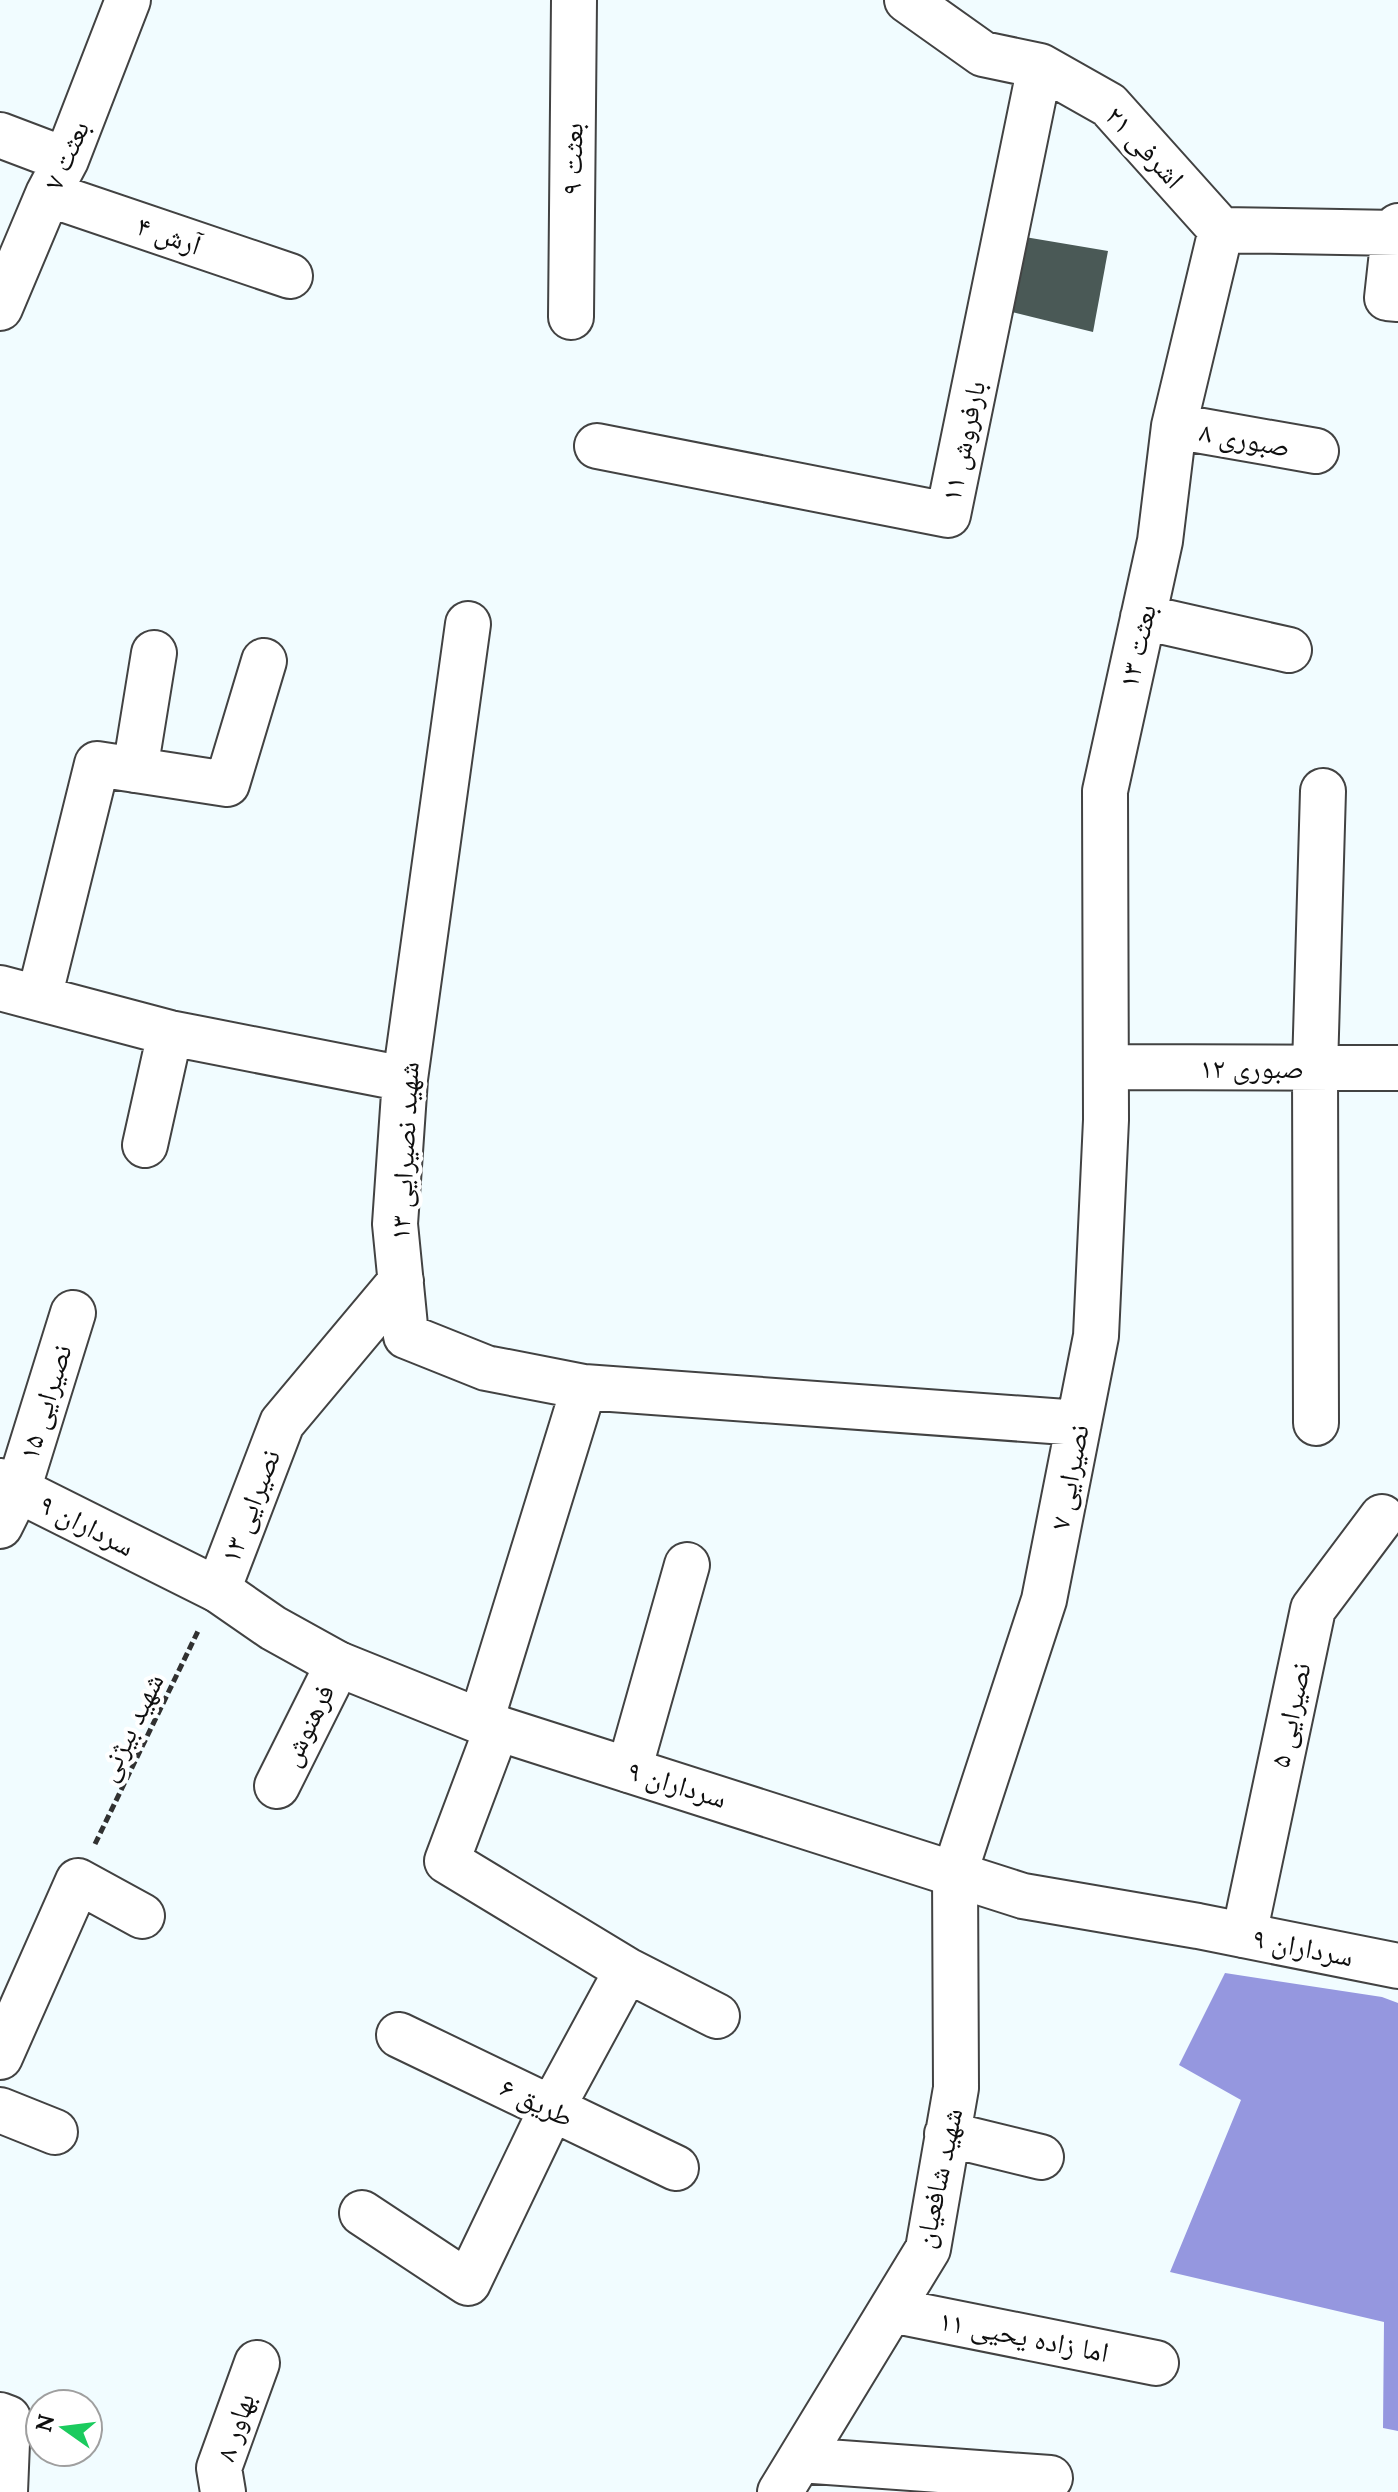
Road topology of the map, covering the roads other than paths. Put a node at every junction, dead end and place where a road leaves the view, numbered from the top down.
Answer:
1 (128, 0) edge
2 (574, 0) edge
3 (907, 0) edge
4 (1040, 66) junction
5 (0, 135) edge
6 (57, 177) junction
7 (1221, 230) junction
8 (1397, 231) edge
9 (290, 276) dead end
10 (1398, 299) edge
11 (0, 308) edge
12 (571, 317) dead end
13 (1174, 426) junction
14 (597, 446) dead end
15 (1316, 451) dead end
16 (1143, 617) junction
17 (468, 624) dead end
18 (1289, 650) dead end
19 (154, 653) dead end
20 (264, 661) dead end
21 (135, 770) junction
22 (1323, 791) dead end
23 (20, 993) edge
24 (170, 1033) junction
25 (1106, 1067) junction
26 (1315, 1068) junction
27 (1398, 1068) edge
28 (405, 1079) junction
29 (145, 1145) dead end
30 (401, 1281) junction
31 (73, 1313) dead end
32 (584, 1387) junction
33 (1079, 1423) junction
34 (1316, 1423) dead end
35 (6, 1499) edge
36 (1382, 1517) dead end
37 (687, 1565) dead end
38 (218, 1590) junction
39 (338, 1664) junction
40 (489, 1725) junction
41 (629, 1770) junction
42 (277, 1786) dead end
43 (955, 1872) junction
44 (142, 1916) dead end
45 (1244, 1935) junction
46 (1398, 1966) edge
47 (627, 1970) junction
48 (717, 2016) dead end
49 (399, 2035) dead end
50 (0, 2057) edge
51 (0, 2110) edge
52 (551, 2110) junction
53 (55, 2132) dead end
54 (947, 2134) junction
55 (1041, 2157) dead end
56 (676, 2168) dead end
57 (362, 2213) dead end
58 (891, 2310) junction
59 (257, 2363) dead end
60 (1156, 2363) dead end
61 (0, 2415) edge
62 (790, 2476) edge
63 (1050, 2478) dead end
64 (5, 2492) edge
65 (223, 2492) edge

1 - 6 street, بعثت ۷
2 - 12 street, بعثت ۹
3 - 4 street, اشرفی ۲۱
4 - 7 street, اشرفی ۲۱
4 - 14 street, بارفروش ۱۱
5 - 6 street, آرش ۴
6 - 9 street, آرش ۴
6 - 11 street, بعثت ۷
7 - 8 street
7 - 13 street, بعثت ۱۳
8 - 10 street
13 - 15 street, صبوری ۸
13 - 16 street, بعثت ۱۳
16 - 18 street
16 - 25 street, بعثت ۱۳
17 - 28 street, شهید نصیرایی ۱۳
19 - 21 street
20 - 21 street
21 - 23 street
22 - 26 street
23 - 24 street
24 - 28 street
24 - 29 street
25 - 26 street, صبوری ۱۲
25 - 33 street, نصیرایی ۷
26 - 27 street, صبوری ۱۲
26 - 34 street
28 - 30 street, شهید نصیرایی ۱۳
30 - 32 street, شهید نصیرایی ۱۳
30 - 38 street, نصیرایی ۱۳
31 - 35 street, نصیرایی ۱۵
32 - 33 street, شهید نصیرایی ۱۳
32 - 40 street
33 - 43 street, نصیرایی ۷
35 - 38 street, سرداران ۹
36 - 45 street, نصیرایی ۵
37 - 41 street
38 - 39 street, سرداران ۹
39 - 40 street, سرداران ۹
39 - 42 street, فرهنوش
40 - 41 street, سرداران ۹
40 - 47 street
41 - 43 street, سرداران ۹
43 - 45 street, سرداران ۹
43 - 54 street, شهید شافعیان
44 - 50 street
45 - 46 street, سرداران ۹
47 - 48 street
47 - 52 street
49 - 52 street, طریق ۶
51 - 53 street
52 - 56 street, طریق ۶
52 - 57 street
54 - 55 street
54 - 58 street, شهید شافعیان
58 - 60 street, اما زاده یحیی ۱۱
58 - 62 street, شهید شافعیان
59 - 65 street, بهاور ۸
61 - 64 street
62 - 63 street

